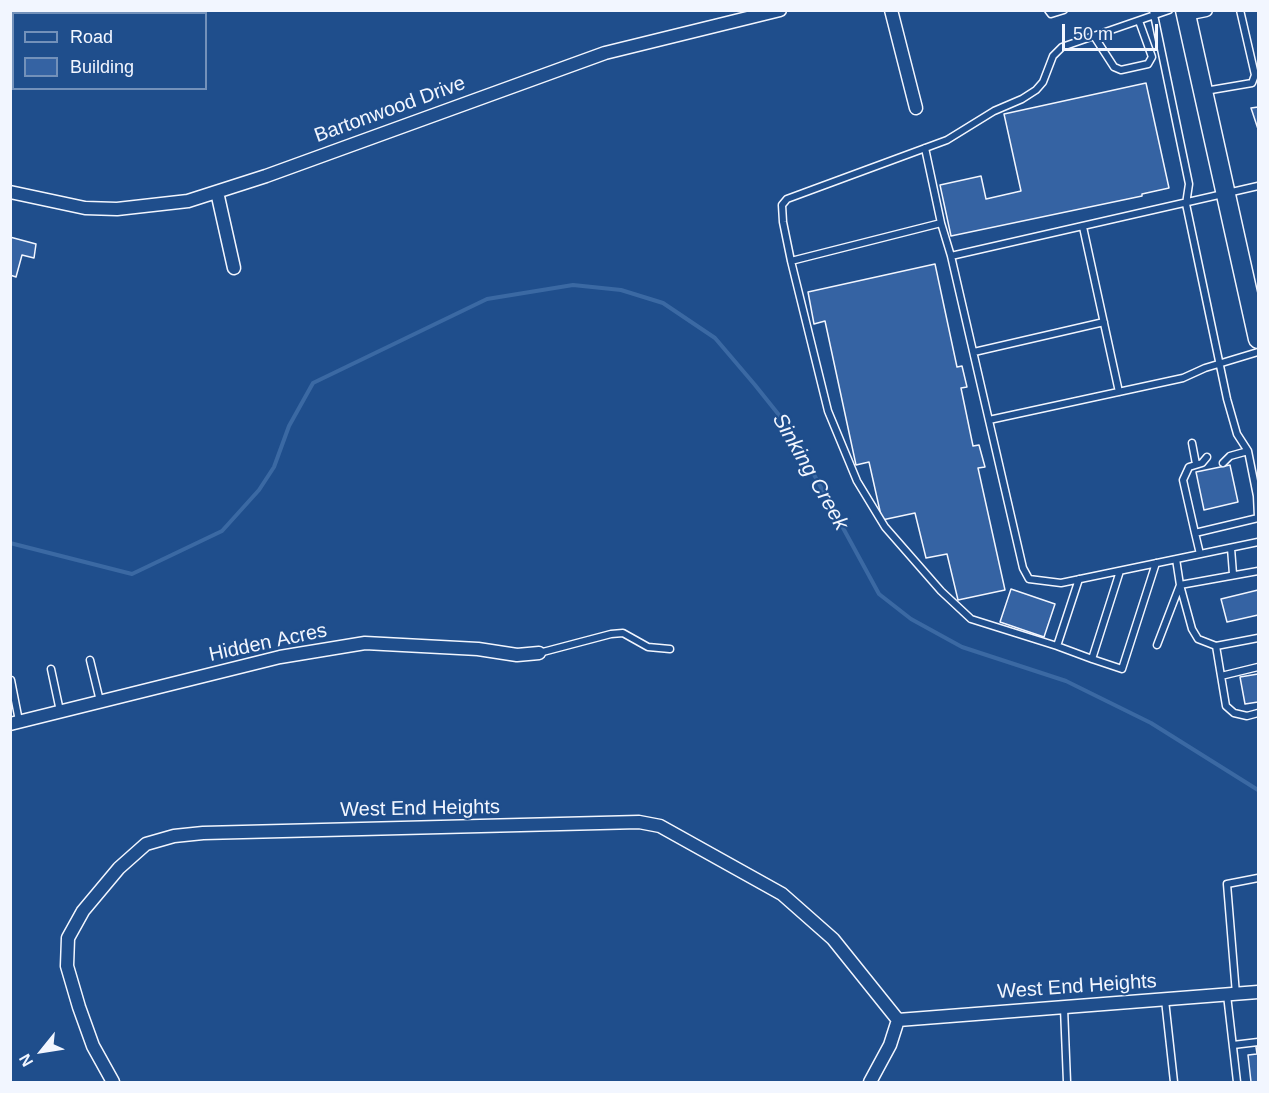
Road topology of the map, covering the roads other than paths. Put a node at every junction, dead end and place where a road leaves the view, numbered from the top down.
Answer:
1 (780, 10) edge
2 (891, 10) edge
3 (1048, 10) edge
4 (1064, 10) edge
5 (1206, 10) edge
6 (1240, 10) edge
7 (1180, 12) edge
8 (1155, 13) edge
9 (1139, 21) junction
10 (1094, 36) junction
11 (1203, 91) junction
12 (916, 108) dead end
13 (926, 148) junction
14 (1258, 186) edge
15 (10, 192) edge
16 (217, 192) junction
17 (1226, 194) junction
18 (1186, 204) junction
19 (941, 223) junction
20 (1083, 226) junction
21 (951, 256) junction
22 (791, 261) junction
23 (234, 268) dead end
24 (1104, 322) junction
25 (1258, 339) edge
26 (974, 352) junction
27 (1258, 352) edge
28 (1220, 363) junction
29 (1119, 392) junction
30 (990, 420) junction
31 (1192, 443) dead end
32 (1248, 451) junction
33 (1221, 454) dead end
34 (1230, 456) junction
35 (1207, 457) dead end
36 (1223, 463) dead end
37 (1199, 464) junction
38 (1209, 466) dead end
39 (1258, 518) edge
40 (1195, 533) junction
41 (1258, 542) edge
42 (1231, 548) junction
43 (1200, 554) junction
44 (1176, 559) junction
45 (1156, 563) junction
46 (1120, 571) junction
47 (1258, 571) edge
48 (1233, 574) junction
49 (1079, 579) junction
50 (1180, 585) junction
51 (1258, 638) edge
52 (1157, 645) dead end
53 (1057, 646) junction
54 (1216, 646) junction
55 (670, 649) dead end
56 (539, 653) joint
57 (1092, 658) junction
58 (90, 660) dead end
59 (1258, 668) edge
60 (51, 669) dead end
61 (1221, 676) junction
62 (11, 680) edge
63 (100, 702) junction
64 (60, 712) junction
65 (1258, 713) edge
66 (15, 723) edge
67 (1258, 878) edge
68 (1258, 992) edge
69 (1232, 994) junction
70 (1165, 1000) junction
71 (1064, 1008) junction
72 (898, 1020) junction
73 (1258, 1042) edge
74 (1233, 1045) junction
75 (113, 1083) edge
76 (870, 1083) edge
77 (1066, 1083) edge
78 (1174, 1083) edge
79 (1237, 1083) edge

1 - 16 street, Bartonwood Drive
2 - 12 street
3 - 4 lane
5 - 7 street
6 - 11 lane
7 - 8 lane
7 - 11 main road
8 - 9 lane
8 - 18 lane
9 - 10 lane
9 - 10 lane
10 - 13 lane
11 - 17 main road
13 - 19 lane
13 - 22 lane
14 - 17 lane
15 - 16 street, Bartonwood Drive
16 - 23 street
17 - 18 lane
17 - 25 main road
18 - 20 lane
18 - 28 lane
19 - 21 lane
19 - 22 lane
20 - 21 lane
20 - 24 lane
21 - 26 lane
22 - 53 lane
24 - 26 lane
24 - 29 lane
26 - 30 lane
27 - 28 lane
28 - 29 lane
28 - 32 lane
29 - 30 lane
30 - 49 lane
31 - 37 lane
32 - 34 lane
32 - 39 lane
33 - 34 lane
34 - 36 lane
35 - 37 lane
37 - 38 lane
37 - 40 lane
39 - 40 lane
40 - 43 lane
41 - 42 lane
42 - 43 lane
42 - 48 lane
43 - 44 lane
44 - 45 lane
44 - 50 lane
45 - 46 lane
45 - 57 lane
46 - 49 lane
46 - 57 lane
47 - 48 lane
48 - 50 lane
49 - 53 lane
50 - 52 lane
50 - 54 lane
51 - 54 lane
53 - 57 lane
54 - 61 lane
55 - 56 lane
56 - 63 street, Hidden Acres
58 - 63 lane
59 - 61 lane
60 - 64 lane
61 - 65 lane
62 - 66 lane
63 - 64 street, Hidden Acres
64 - 66 street, Hidden Acres
67 - 69 lane
68 - 69 street, West End Heights
69 - 70 street, West End Heights
69 - 74 lane
70 - 71 street, West End Heights
70 - 78 lane
71 - 72 street, West End Heights
71 - 77 lane
72 - 75 street, West End Heights
72 - 76 street
73 - 74 lane
74 - 79 lane

